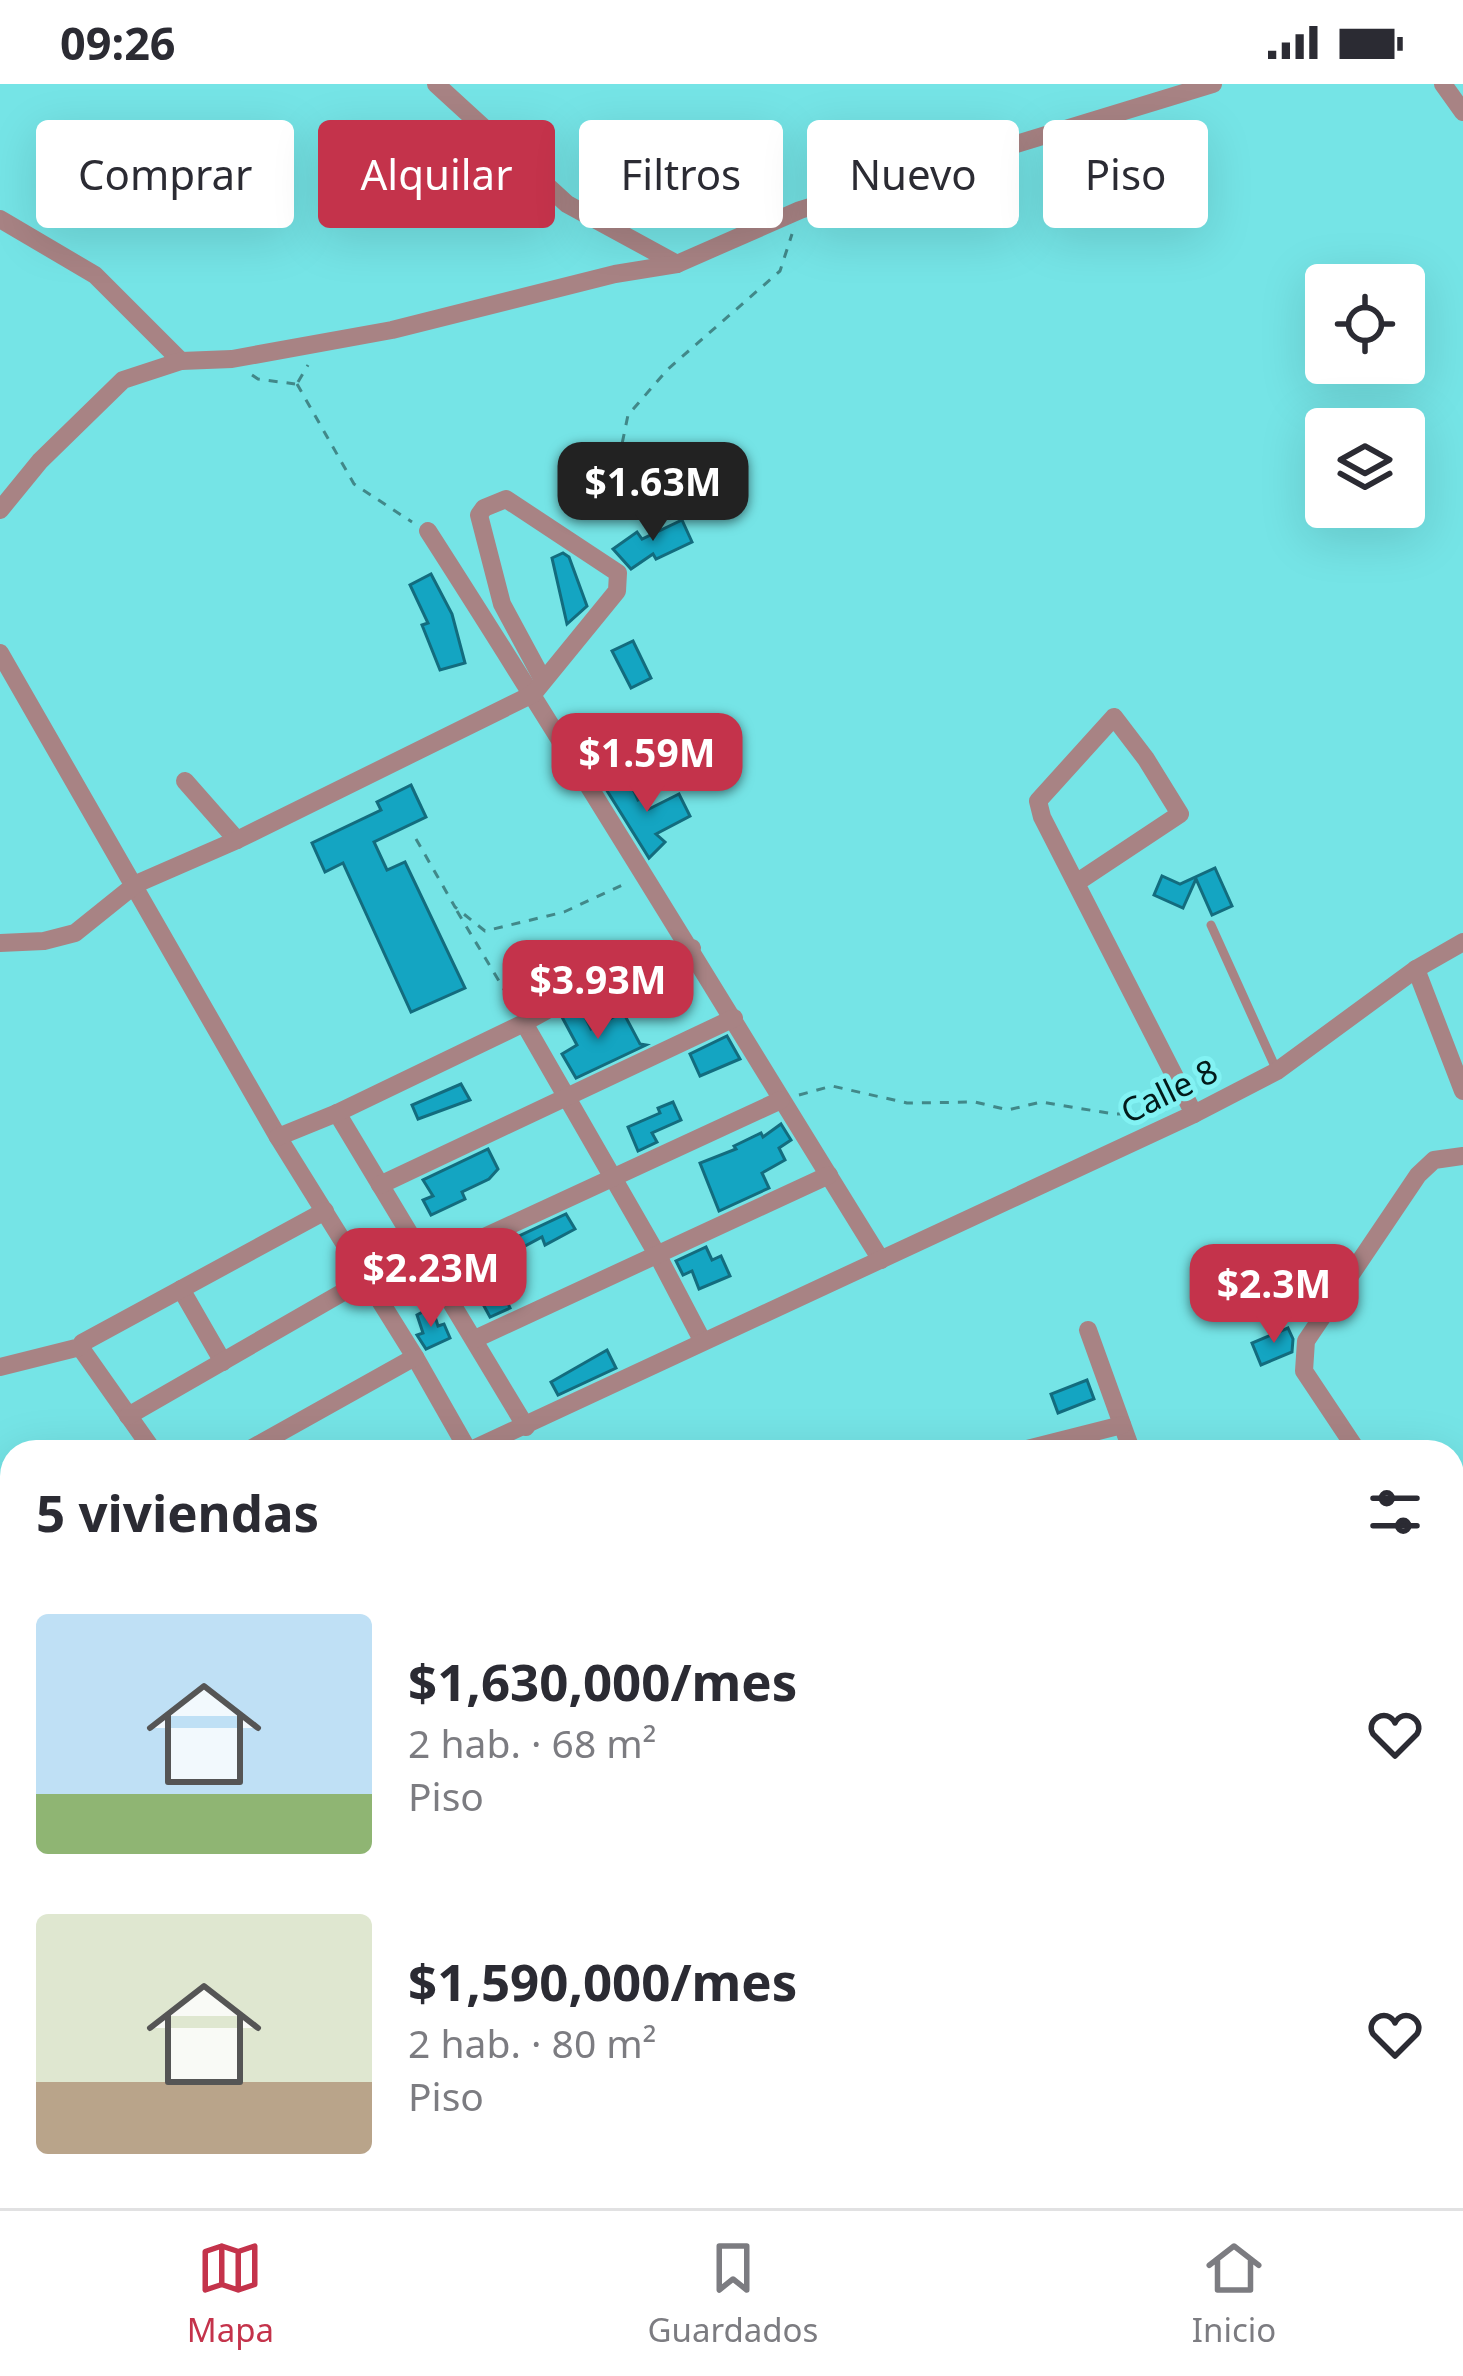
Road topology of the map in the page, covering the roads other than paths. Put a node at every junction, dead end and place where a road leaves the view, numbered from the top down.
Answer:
1 (436, 84) edge
2 (1213, 84) edge
3 (1443, 84) edge
4 (1463, 112) edge
5 (0, 219) edge
6 (677, 264) junction
7 (181, 361) junction
8 (0, 511) edge
9 (428, 531) road end
10 (0, 653) edge
11 (538, 687) junction
12 (185, 782) dead end
13 (236, 840) junction
14 (1076, 883) junction
15 (136, 884) junction
16 (1211, 925) dead end
17 (1463, 942) edge
18 (0, 943) edge
19 (692, 948) junction
20 (1416, 969) junction
21 (734, 1018) junction
22 (524, 1023) junction
23 (1459, 1068) edge
24 (1277, 1071) junction
25 (1463, 1091) edge
26 (568, 1099) junction
27 (782, 1100) junction
28 (337, 1113) junction
29 (1194, 1114) junction
30 (278, 1137) junction
31 (1463, 1156) edge
32 (829, 1175) junction
33 (615, 1180) junction
34 (380, 1185) junction
35 (325, 1211) junction
36 (658, 1256) junction
37 (881, 1259) junction
38 (428, 1263) junction
39 (366, 1279) junction
40 (182, 1289) junction
41 (1088, 1330) dead end
42 (475, 1340) junction
43 (702, 1340) junction
44 (80, 1348) junction
45 (415, 1357) junction
46 (223, 1362) junction
47 (0, 1367) edge
48 (128, 1416) junction
49 (1121, 1425) junction
50 (526, 1426) junction
51 (145, 1440) edge
52 (266, 1440) edge
53 (461, 1440) edge
54 (495, 1440) edge
55 (1063, 1440) edge
56 (1127, 1440) edge
57 (1350, 1440) edge

1 - 6 street
2 - 6 street
3 - 4 street
5 - 7 street
6 - 7 street
7 - 8 street
9 - 11 street
10 - 15 street
11 - 11 street
11 - 13 street
11 - 19 street
12 - 13 street
13 - 15 street
14 - 14 street
14 - 29 street
15 - 18 street
15 - 30 street
16 - 24 lane
17 - 20 street, Calle 8
19 - 21 street
19 - 22 street
20 - 23 street
20 - 24 street, Calle 8
21 - 26 street
21 - 27 street
22 - 26 street
22 - 28 street
23 - 25 street
24 - 29 street, Calle 8
26 - 33 street
26 - 34 street
27 - 32 street
27 - 33 street
28 - 30 street
28 - 34 street
29 - 37 street, Calle 8
30 - 35 street
31 - 57 street
32 - 36 street
32 - 37 street
33 - 36 street
33 - 38 street
34 - 38 street
35 - 39 street
35 - 40 street
36 - 42 street
36 - 43 street
37 - 43 street, Calle 8
38 - 42 street
39 - 45 street
39 - 46 street
40 - 44 street
40 - 46 street
41 - 49 street
42 - 50 street
43 - 50 street, Calle 8
44 - 47 street
44 - 48 street
45 - 52 street
45 - 53 street
46 - 48 street
48 - 51 street
49 - 55 street
49 - 56 street
50 - 54 street, Calle 8

